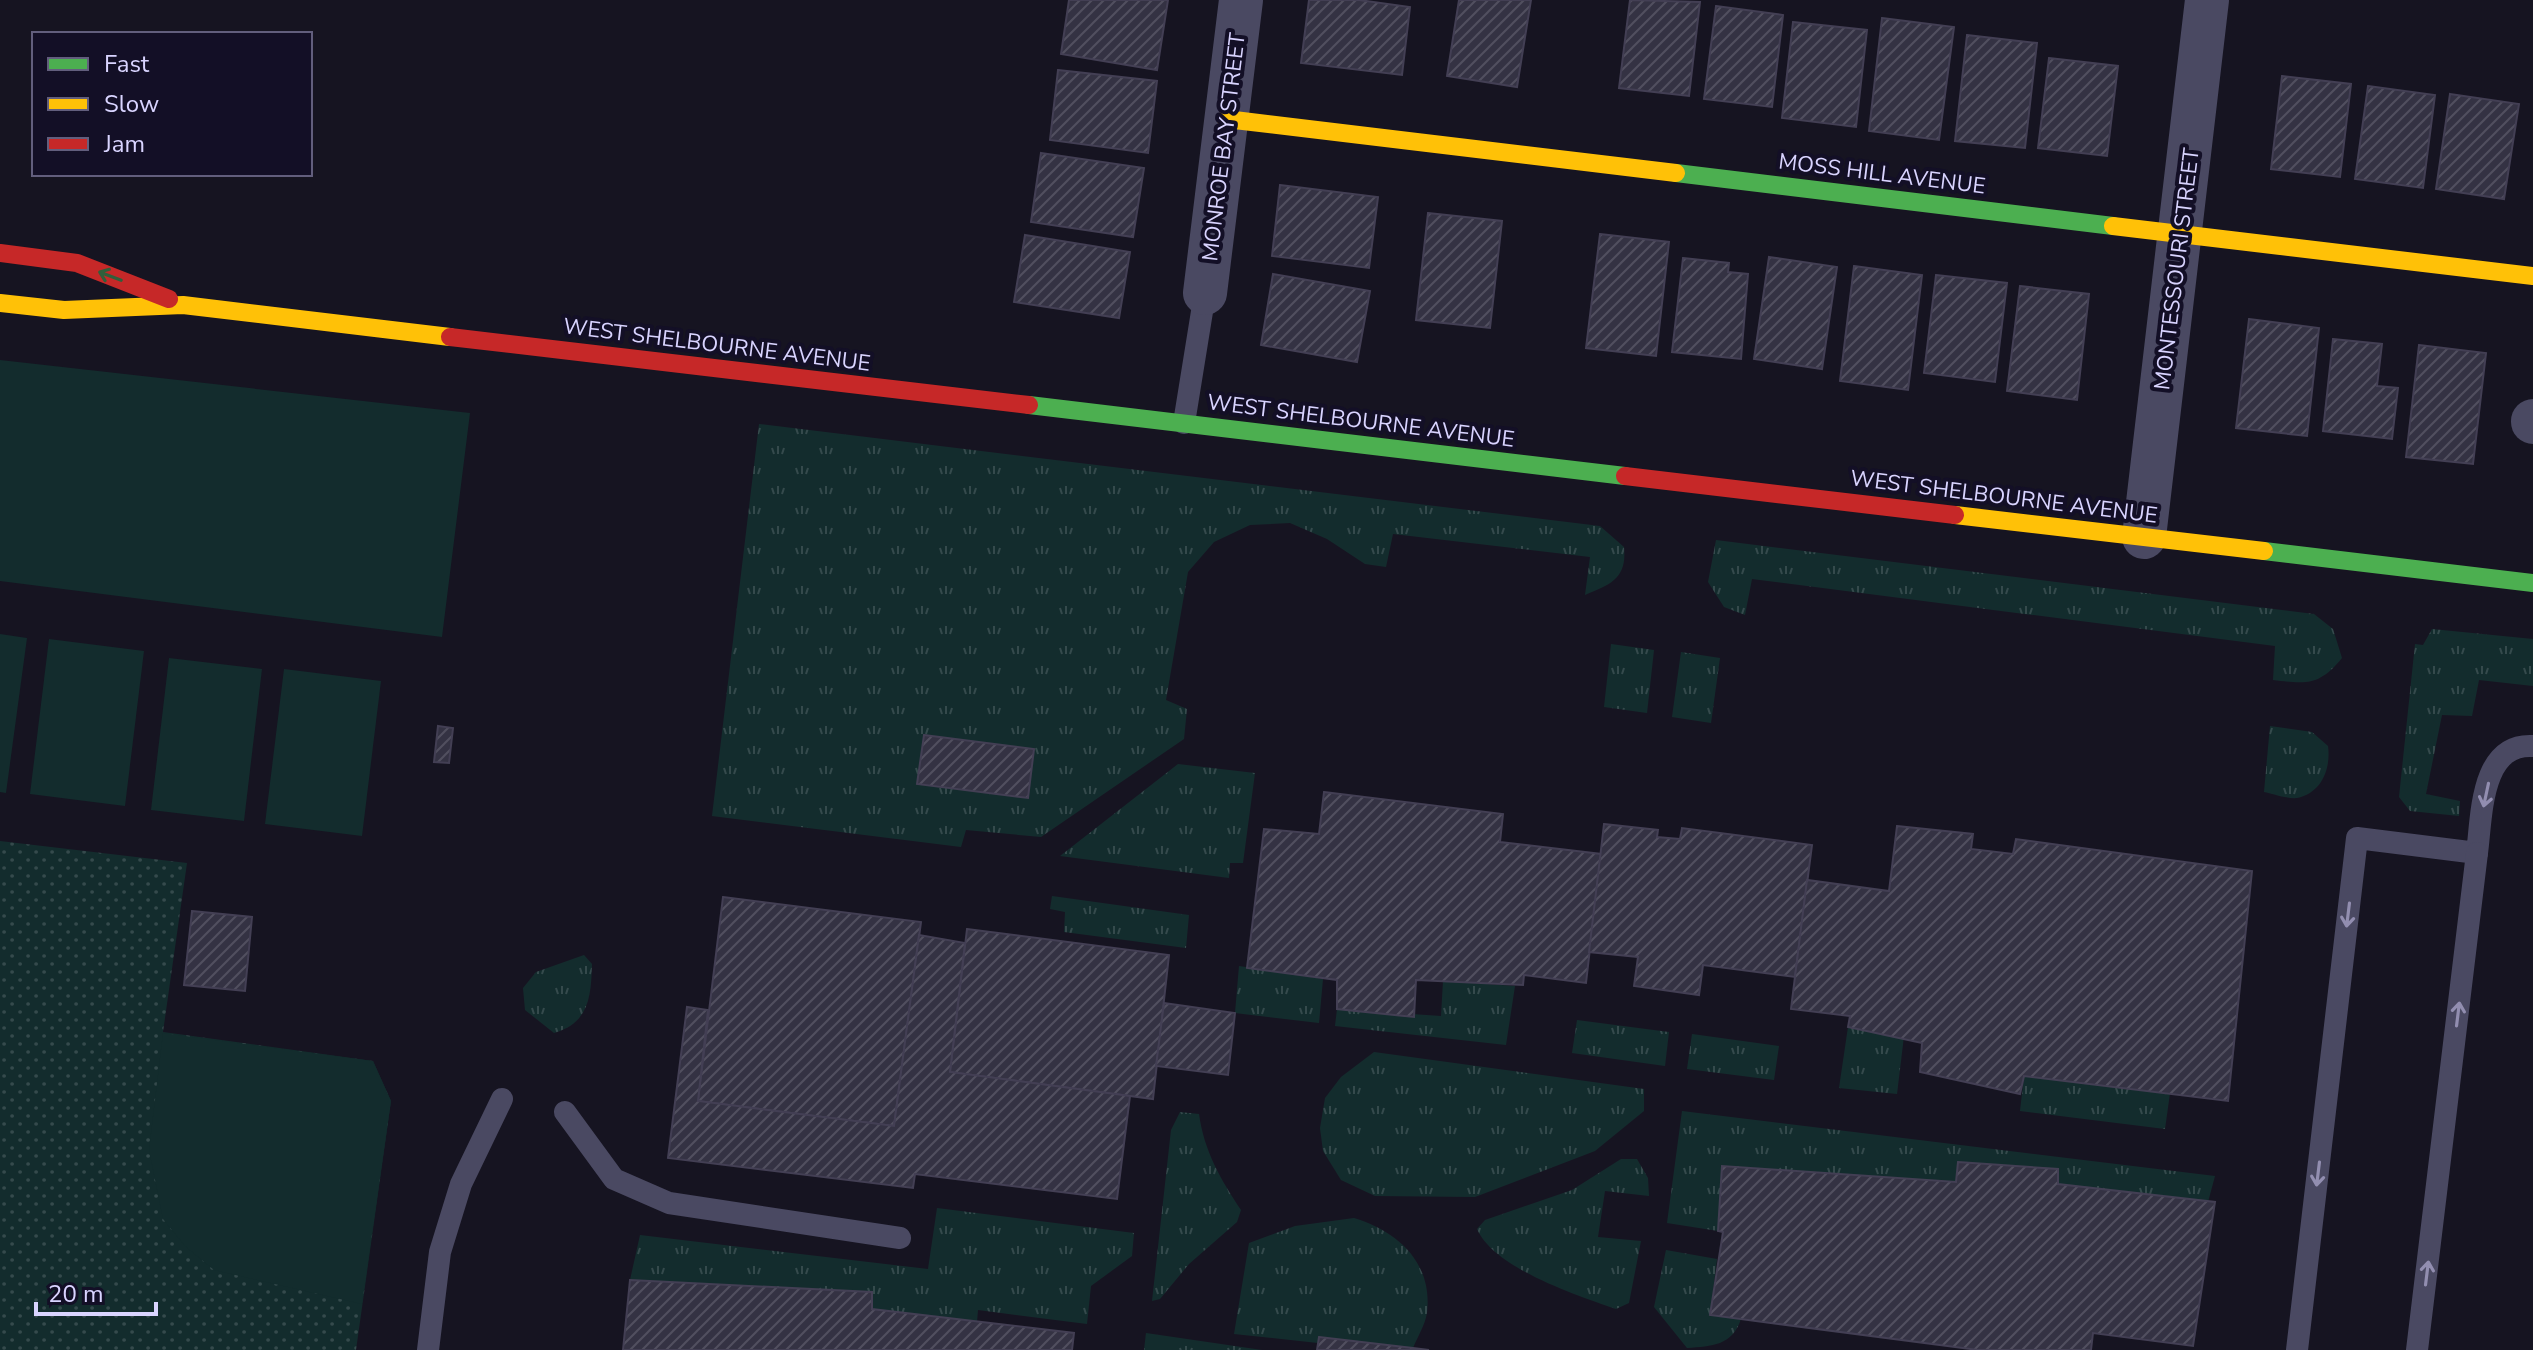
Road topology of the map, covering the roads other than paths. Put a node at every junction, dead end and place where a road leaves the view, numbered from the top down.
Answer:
1 (1241, 0) edge
2 (2207, 0) edge
3 (1226, 119) junction
4 (2180, 233) junction
5 (0, 253) edge
6 (2533, 276) edge
7 (1205, 293) joint
8 (0, 303) edge
9 (183, 305) junction
10 (1184, 423) junction
11 (2144, 537) junction
12 (2533, 583) edge
13 (2533, 746) edge
14 (2477, 853) junction
15 (502, 1099) dead end
16 (565, 1112) dead end
17 (900, 1238) dead end
18 (428, 1350) edge
19 (2297, 1350) edge
20 (2417, 1350) edge

1 - 3 street, MONROE BAY STREET
2 - 4 street, MONTESSOURI STREET
3 - 4 street, MOSS HILL AVENUE
3 - 7 street, MONROE BAY STREET
4 - 6 street, MOSS HILL AVENUE
4 - 11 street, MONTESSOURI STREET
9 -> 5 street, WEST SHELBOURNE AVENUE
7 - 10 lane
8 - 9 street, WEST SHELBOURNE AVENUE
9 - 10 street, WEST SHELBOURNE AVENUE
10 - 11 street, WEST SHELBOURNE AVENUE
11 - 12 street, WEST SHELBOURNE AVENUE
13 -> 14 lane
14 -> 19 lane
20 -> 14 lane
15 - 18 lane
16 - 17 lane

